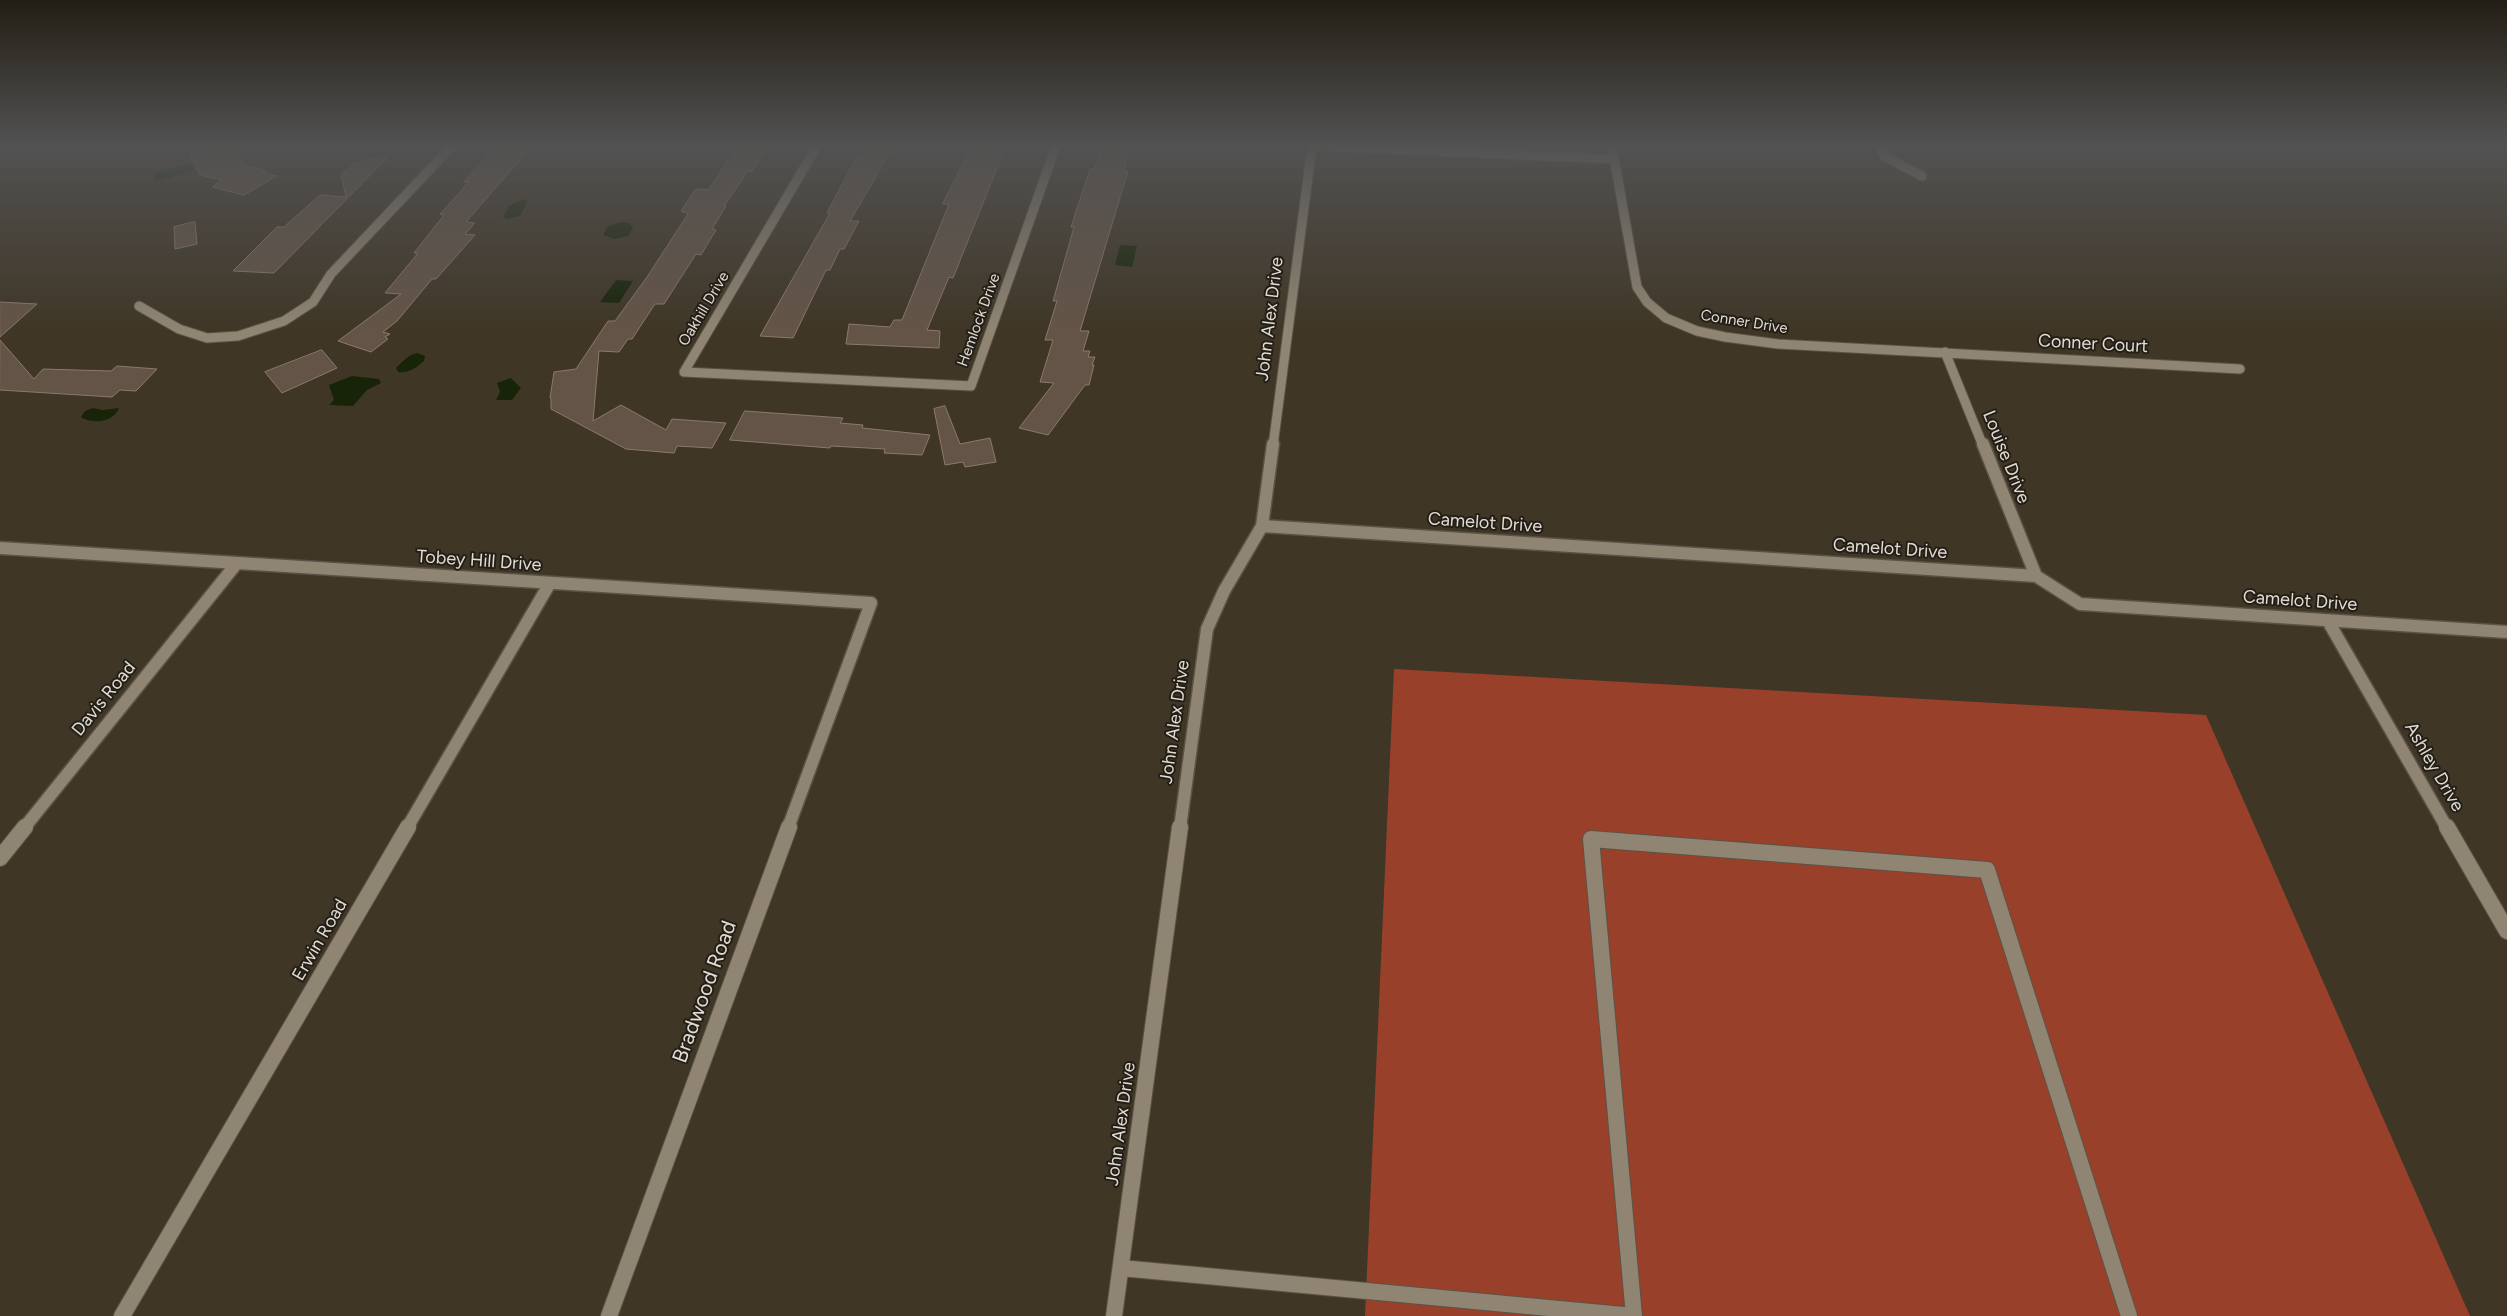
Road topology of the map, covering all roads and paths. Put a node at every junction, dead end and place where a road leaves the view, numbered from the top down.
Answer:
1 (394, 207) edge
2 (781, 207) edge
3 (1034, 207) edge
4 (1304, 207) edge
5 (1623, 207) edge
6 (138, 306) dead end
7 (1944, 352) junction
8 (2240, 369) dead end
9 (817, 379) joint
10 (1262, 526) junction
11 (0, 548) edge
12 (237, 563) junction
13 (2036, 576) junction
14 (550, 583) junction
15 (2328, 621) junction
16 (2507, 632) edge
17 (841, 683) joint
18 (0, 858) edge
19 (2507, 932) edge
20 (1121, 1268) junction
21 (122, 1316) edge
22 (609, 1316) edge
23 (1114, 1316) edge
24 (1634, 1316) edge
25 (2129, 1316) edge

1 - 6 street
2 - 9 street, Oakhill Drive
3 - 9 street, Hemlock Drive
4 - 10 street, John Alex Drive
5 - 7 street, Conner Drive
7 - 8 street, Conner Court
7 - 13 street, Louise Drive
10 - 13 street, Camelot Drive
10 - 20 street, John Alex Drive
11 - 12 street, Tobey Hill Drive
12 - 14 street, Tobey Hill Drive
12 - 18 street, Davis Road
13 - 15 street, Camelot Drive
14 - 17 street, Tobey Hill Drive
14 - 21 street, Erwin Road
15 - 16 street, Camelot Drive
15 - 19 street, Ashley Drive
17 - 22 street, Bradwood Road
20 - 23 street, John Alex Drive
20 - 24 street
24 - 25 street

